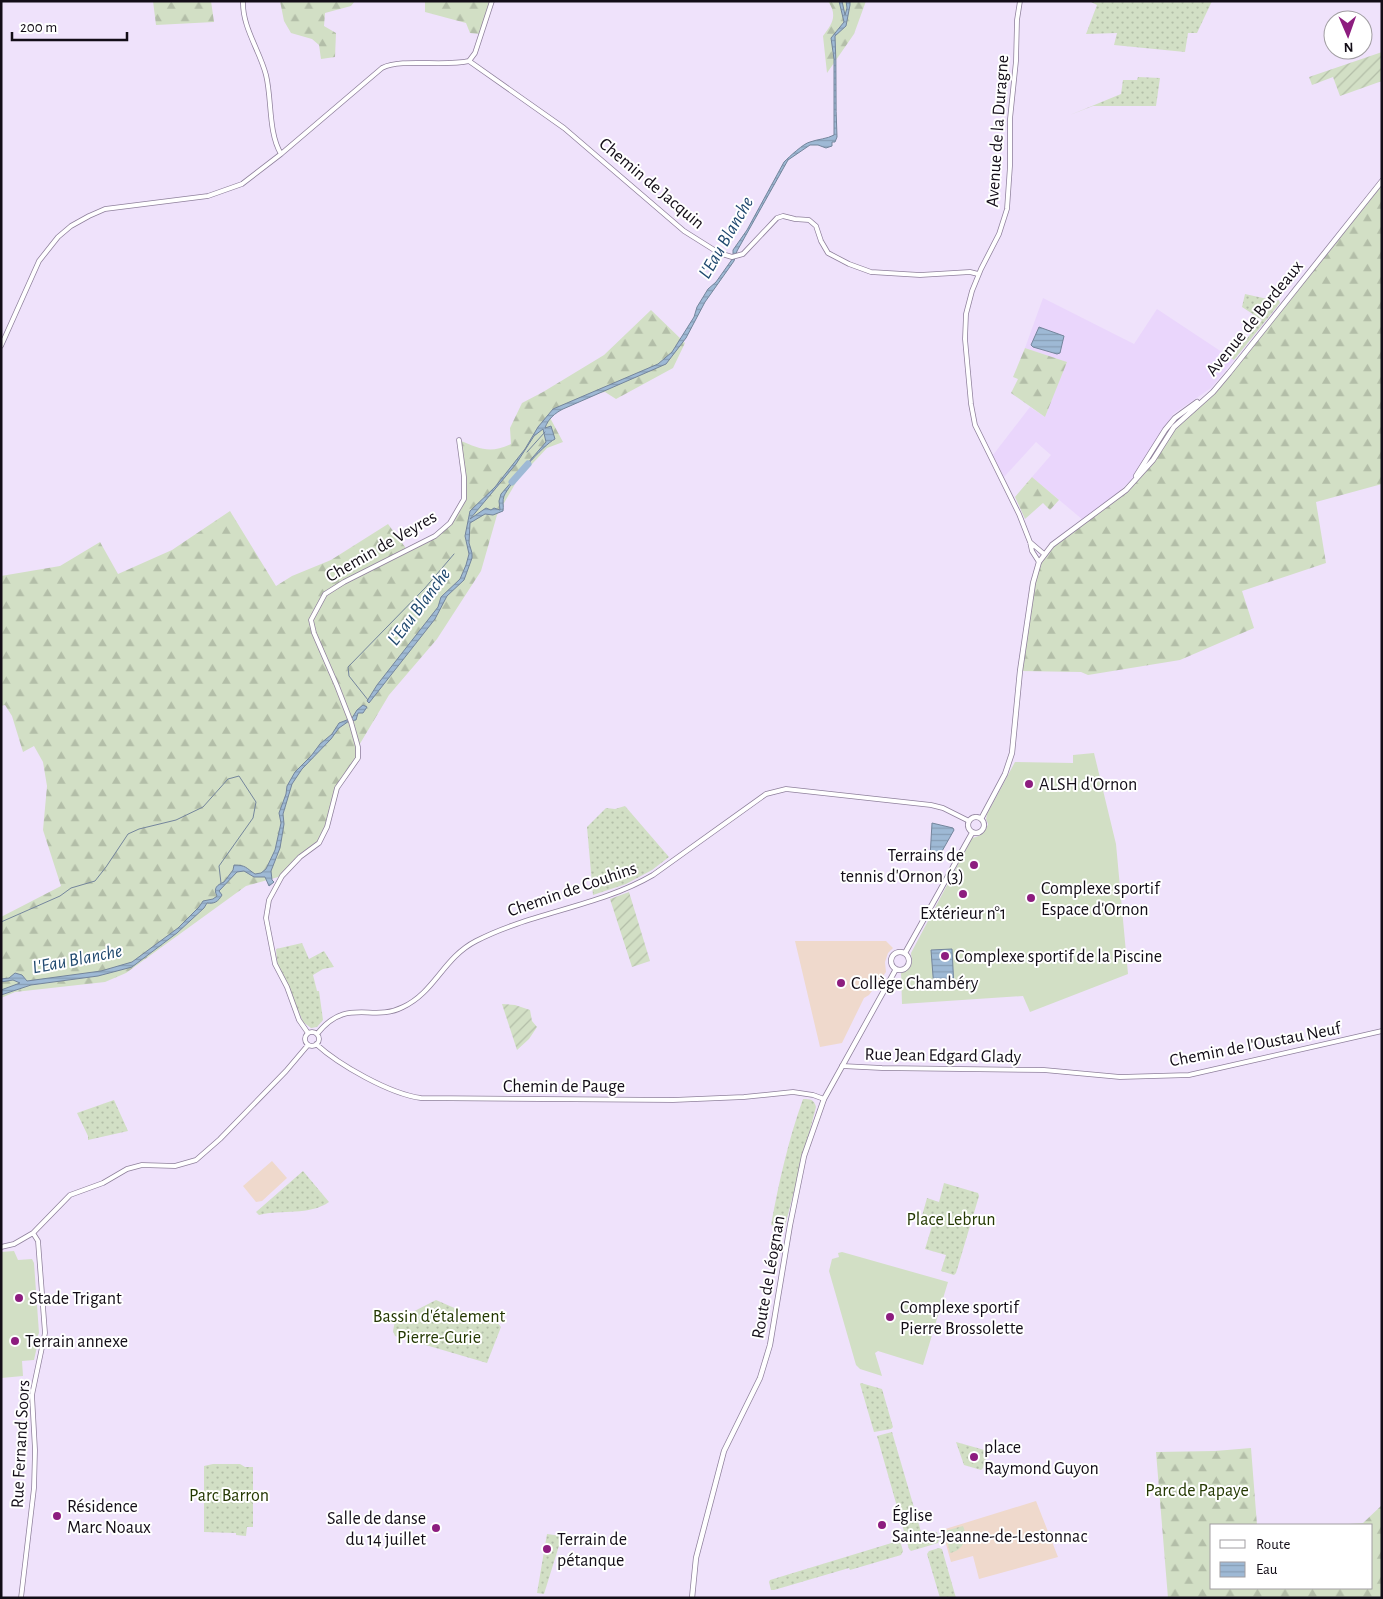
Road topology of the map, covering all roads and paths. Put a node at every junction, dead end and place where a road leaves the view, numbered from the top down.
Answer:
1 (243, 1) edge
2 (492, 1) edge
3 (1020, 1) edge
4 (470, 61) junction
5 (281, 154) junction
6 (1382, 182) edge
7 (978, 274) junction
8 (1, 346) edge
9 (1220, 382) junction
10 (459, 440) dead end
11 (1116, 499) junction
12 (1030, 542) junction
13 (1044, 554) junction
14 (1039, 562) junction
15 (981, 819) junction
16 (969, 821) junction
17 (972, 833) junction
18 (904, 953) junction
19 (896, 969) junction
20 (1382, 1031) edge
21 (308, 1034) junction
22 (317, 1034) junction
23 (316, 1044) junction
24 (308, 1045) junction
25 (842, 1066) junction
26 (1044, 1070) joint
27 (824, 1099) junction
28 (33, 1234) junction
29 (1, 1247) edge
30 (21, 1598) edge
31 (692, 1598) edge

1 - 5 street
2 - 4 street
3 - 7 street, Avenue de la Duragne
4 - 5 street
4 - 7 street, Chemin de Jacquin
5 - 8 street
6 - 9 main road, Avenue de Bordeaux
7 - 12 street, Avenue de la Duragne
9 - 11 main road, Avenue de Bordeaux
9 - 11 main road, Avenue de Bordeaux
10 - 21 street, Chemin de Veyres
11 - 13 main road
12 - 13 street, Avenue de la Duragne
12 - 14 street, Avenue de la Duragne
13 - 14 main road
14 - 15 main road
15 - 16 main road
15 - 17 main road
16 - 17 main road
16 - 22 street, Chemin de Couhins
17 - 18 main road
18 - 19 main road
18 - 19 main road
19 - 25 main road, Route de Léognan
20 - 26 street, Chemin de l'Oustau Neuf
21 - 22 street
21 - 24 street
22 - 23 street
23 - 24 street
23 - 27 street, Chemin de Pauge
24 - 28 street
25 - 26 street, Rue Jean Edgard Glady
25 - 27 main road, Route de Léognan
27 - 31 main road, Route de Léognan
28 - 29 street
28 - 30 street, Rue Fernand Soors

